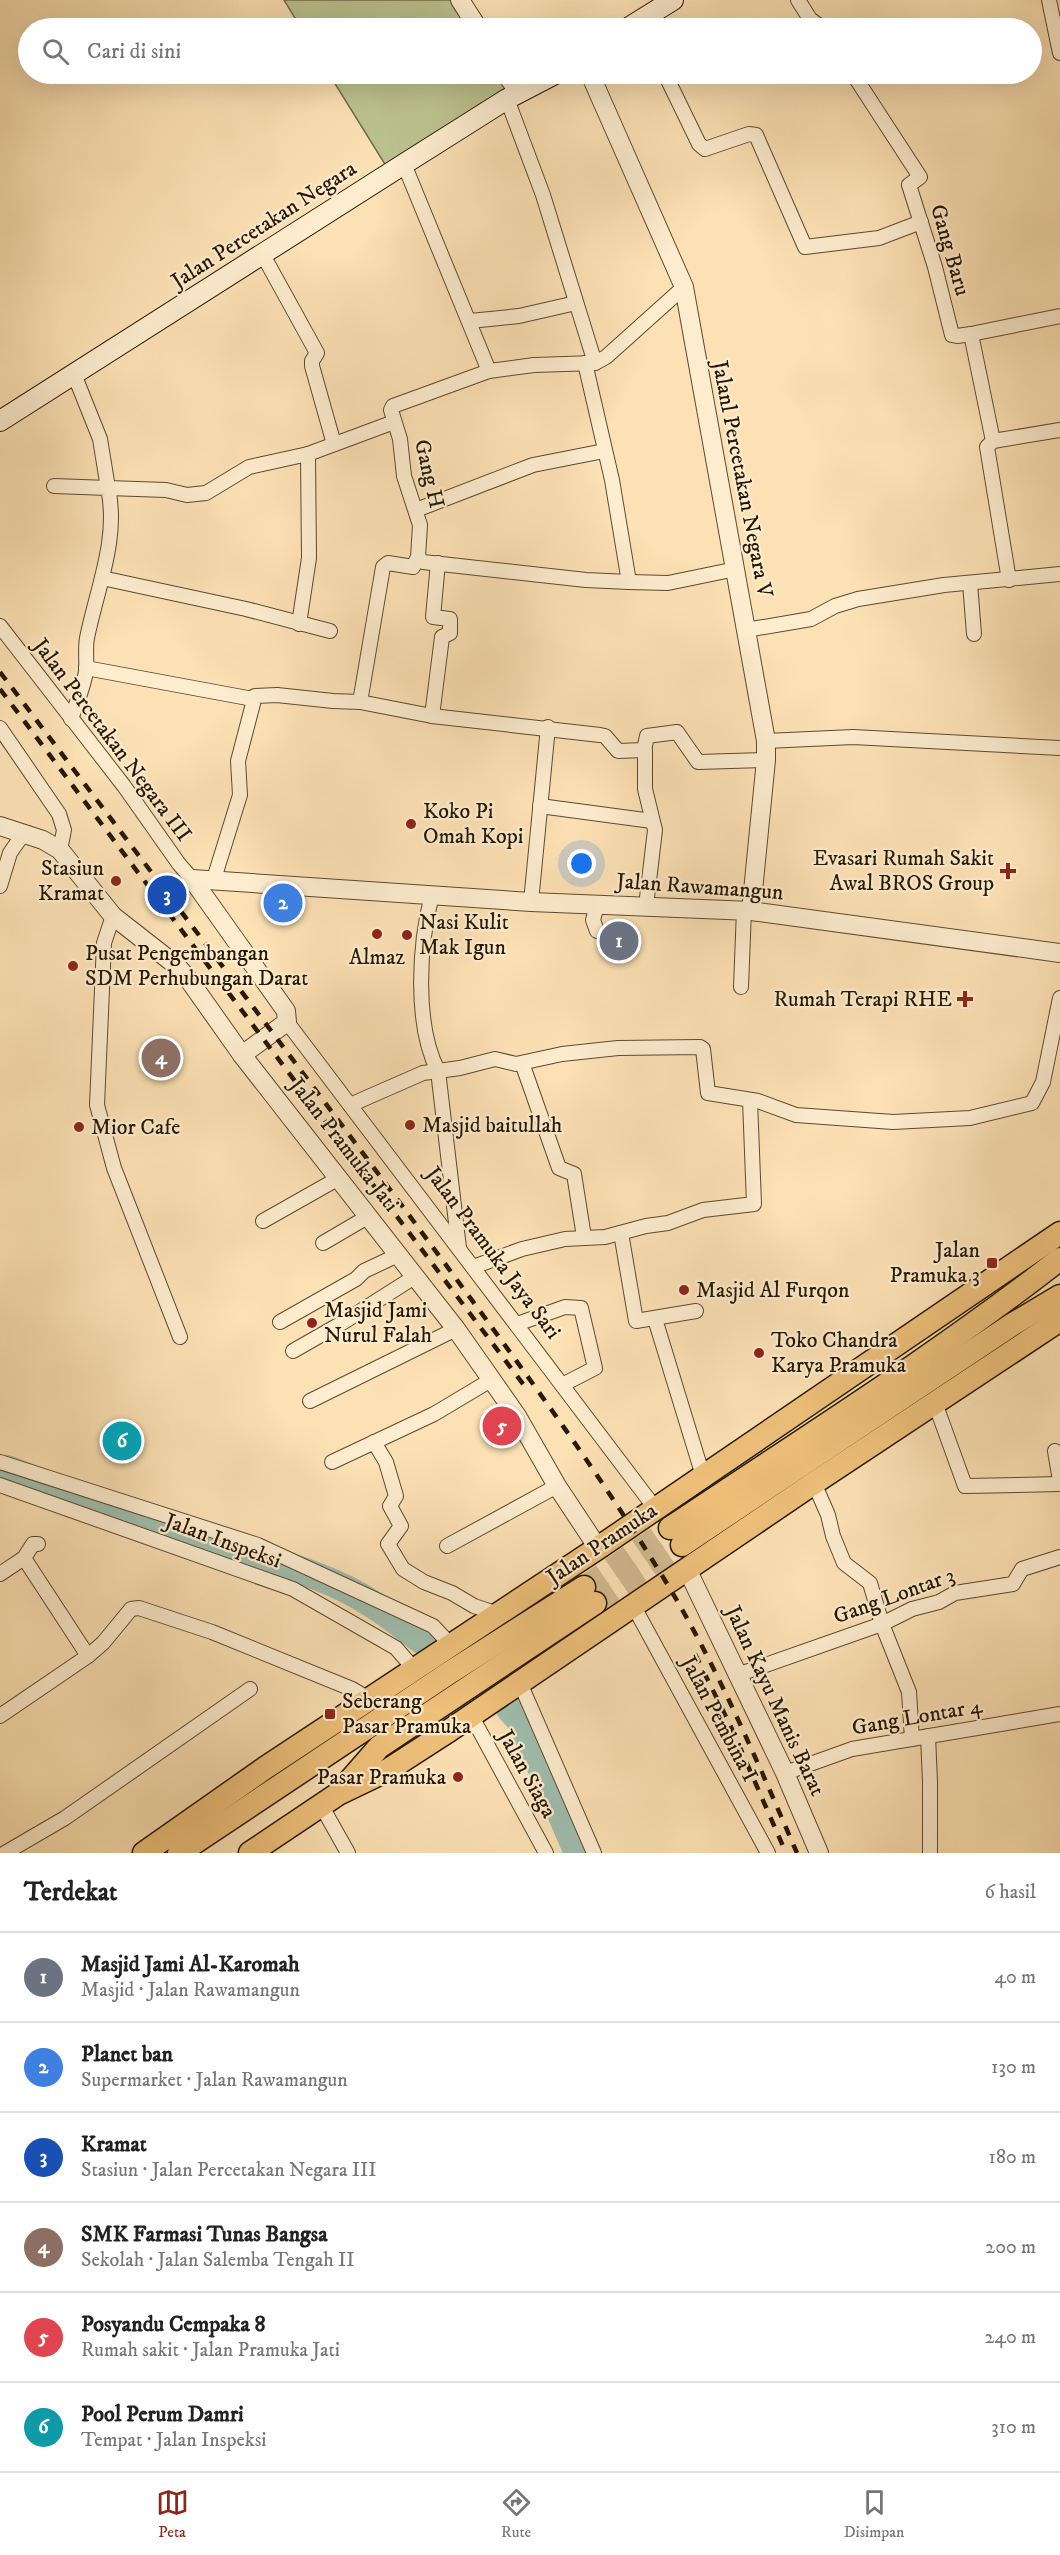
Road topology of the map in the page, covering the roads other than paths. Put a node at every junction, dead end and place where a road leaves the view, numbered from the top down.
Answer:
1 (460, 0) edge
2 (673, 0) edge
3 (798, 0) edge
4 (1049, 0) edge
5 (472, 18) edge
6 (647, 18) edge
7 (809, 18) edge
8 (1060, 53) edge
9 (509, 84) edge
10 (536, 84) edge
11 (594, 84) edge
12 (670, 84) edge
13 (860, 84) edge
14 (513, 96) junction
15 (404, 164) junction
16 (921, 222) junction
17 (263, 255) junction
18 (684, 287) junction
19 (576, 303) junction
20 (1060, 316) edge
21 (470, 321) junction
22 (971, 334) junction
23 (590, 363) junction
24 (489, 371) junction
25 (74, 374) junction
26 (0, 421) edge
27 (394, 422) junction
28 (1060, 430) edge
29 (993, 441) junction
30 (334, 444) junction
31 (604, 451) junction
32 (308, 454) junction
33 (54, 486) dead end
34 (108, 488) junction
35 (416, 510) junction
36 (418, 557) junction
37 (438, 563) junction
38 (736, 568) junction
39 (1060, 574) edge
40 (102, 578) junction
41 (1009, 580) junction
42 (629, 582) junction
43 (970, 583) junction
44 (299, 624) junction
45 (0, 626) edge
46 (330, 630) dead end
47 (746, 630) junction
48 (974, 634) dead end
49 (86, 668) junction
50 (253, 699) junction
51 (360, 702) junction
52 (432, 716) junction
53 (71, 719) junction
54 (0, 728) edge
55 (548, 728) junction
56 (766, 741) junction
57 (1060, 748) edge
58 (645, 750) junction
59 (766, 760) junction
60 (540, 806) junction
61 (652, 820) junction
62 (0, 826) edge
63 (24, 833) junction
64 (60, 850) junction
65 (192, 879) junction
66 (213, 882) junction
67 (0, 886) edge
68 (432, 895) junction
69 (531, 902) junction
70 (597, 905) junction
71 (646, 906) junction
72 (748, 910) junction
73 (112, 916) junction
74 (597, 930) dead end
75 (1060, 953) edge
76 (741, 987) dead end
77 (1060, 998) edge
78 (287, 1022) junction
79 (242, 1055) junction
80 (522, 1063) junction
81 (438, 1071) junction
82 (750, 1100) junction
83 (350, 1105) junction
84 (339, 1178) junction
85 (369, 1216) junction
86 (263, 1221) dead end
87 (621, 1233) junction
88 (1060, 1233) edge
89 (584, 1237) junction
90 (323, 1244) dead end
91 (459, 1249) junction
92 (399, 1255) junction
93 (1060, 1258) edge
94 (473, 1267) junction
95 (416, 1276) junction
96 (1060, 1296) edge
97 (696, 1311) dead end
98 (936, 1318) junction
99 (655, 1319) junction
100 (1060, 1320) edge
101 (280, 1322) dead end
102 (517, 1324) junction
103 (456, 1329) junction
104 (180, 1337) dead end
105 (293, 1351) dead end
106 (911, 1366) junction
107 (491, 1380) junction
108 (966, 1383) junction
109 (562, 1385) junction
110 (913, 1391) junction
111 (310, 1401) dead end
112 (935, 1403) junction
113 (374, 1442) junction
114 (1055, 1451) dead end
115 (0, 1462) edge
116 (332, 1462) dead end
117 (703, 1476) junction
118 (814, 1483) junction
119 (1060, 1483) edge
120 (0, 1485) edge
121 (557, 1486) junction
122 (655, 1508) junction
123 (38, 1544) dead end
124 (447, 1546) dead end
125 (598, 1548) junction
126 (1060, 1557) edge
127 (24, 1558) junction
128 (687, 1569) junction
129 (0, 1574) edge
130 (633, 1605) junction
131 (498, 1614) junction
132 (882, 1624) junction
133 (85, 1652) junction
134 (453, 1657) junction
135 (416, 1670) junction
136 (737, 1675) junction
137 (514, 1686) junction
138 (250, 1689) dead end
139 (369, 1699) junction
140 (477, 1711) junction
141 (1060, 1714) edge
142 (0, 1716) edge
143 (382, 1718) junction
144 (928, 1736) junction
145 (912, 1738) junction
146 (785, 1773) junction
147 (330, 1799) junction
148 (5, 1853) edge
149 (144, 1853) edge
150 (179, 1853) edge
151 (250, 1853) edge
152 (348, 1853) edge
153 (546, 1853) edge
154 (594, 1853) edge
155 (768, 1853) edge
156 (819, 1853) edge
157 (930, 1853) edge

1 - 5 street
2 - 6 main road
3 - 7 street
4 - 8 street
9 - 14 street
10 - 14 main road, Jalan Percetakan Negara
11 - 18 street, Jalanl Percetakan Negara V
12 - 16 street
13 - 16 street, Gang Baru
14 - 15 main road, Jalan Percetakan Negara
14 - 19 street
15 - 17 main road, Jalan Percetakan Negara
15 - 21 street
16 - 22 street, Gang Baru
17 - 25 main road, Jalan Percetakan Negara
17 - 30 street
18 - 23 street
18 - 38 street, Jalanl Percetakan Negara V
19 - 21 street
19 - 23 street
20 - 22 street
21 - 24 street
22 - 29 street
23 - 24 street, Gang H
23 - 31 street
24 - 27 street, Gang H
25 - 26 main road, Jalan Percetakan Negara
25 - 34 street
27 - 30 street
27 - 35 street, Gang H
28 - 29 street
29 - 41 street
30 - 32 street
31 - 35 street
31 - 42 street
32 - 34 street
32 - 44 street
33 - 34 street
34 - 40 street
35 - 36 street, Gang H
36 - 37 street
36 - 51 street
37 - 42 street
37 - 52 street
38 - 42 street
38 - 47 street, Jalanl Percetakan Negara V
39 - 41 street
40 - 44 street
40 - 49 street
41 - 43 street
43 - 47 street
43 - 48 street
44 - 46 street
45 - 53 street, Jalan Percetakan Negara III
47 - 56 street, Jalanl Percetakan Negara V
49 - 50 street
49 - 53 street
50 - 51 street
50 - 66 street
51 - 52 street
52 - 55 street
53 - 65 street, Jalan Percetakan Negara III
54 - 64 street
55 - 58 street
55 - 60 street
56 - 57 street
56 - 59 street, Jalanl Percetakan Negara V
58 - 59 street
58 - 61 street
59 - 72 street, Jalanl Percetakan Negara V
60 - 61 street
60 - 69 street
61 - 71 street
62 - 63 street, Jalan Pramuka Jati
63 - 64 street, Jalan Pramuka Jati
63 - 67 street
64 - 73 street, Jalan Pramuka Jati
65 - 66 street, Jalan Rawamangun
65 - 78 street, Jalan Pramuka Jaya Sari
66 - 68 street, Jalan Rawamangun
68 - 69 street, Jalan Rawamangun
68 - 81 street
69 - 70 street, Jalan Rawamangun
70 - 71 street, Jalan Rawamangun
70 - 74 street
71 - 72 street, Jalan Rawamangun
72 - 75 street, Jalan Rawamangun
72 - 76 street
73 - 79 street, Jalan Pramuka Jati
73 - 104 street
77 - 82 street
78 - 79 street
78 - 83 street, Jalan Pramuka Jaya Sari
79 - 84 street, Jalan Pramuka Jati
80 - 81 street
80 - 82 street
80 - 89 street
81 - 83 street
81 - 91 street
82 - 87 street
83 - 91 street, Jalan Pramuka Jaya Sari
84 - 85 street, Jalan Pramuka Jati
84 - 86 street
85 - 90 street
85 - 92 street, Jalan Pramuka Jati
87 - 89 street
87 - 99 street
88 - 98 main road, Jalan Pramuka
89 - 94 street
91 - 94 street, Jalan Pramuka Jaya Sari
92 - 95 street, Jalan Pramuka Jati
92 - 101 street
93 - 106 main road, Jalan Pramuka
94 - 102 street, Jalan Pramuka Jaya Sari
95 - 103 street, Jalan Pramuka Jati
95 - 105 street
96 - 110 main road, Jalan Pramuka
97 - 99 street
98 - 106 main road
98 - 117 main road, Jalan Pramuka
99 - 117 street
100 - 108 main road, Jalan Pramuka
102 - 109 street, Jalan Pramuka Jaya Sari
102 - 109 street
103 - 107 street, Jalan Pramuka Jati
103 - 111 street
106 - 110 main road, Jalan Pramuka
107 - 113 street
107 - 121 street, Jalan Pramuka Jati
108 - 110 main road
108 - 112 main road, Jalan Pramuka
109 - 122 street, Jalan Pramuka Jaya Sari
112 - 118 main road, Jalan Pramuka
112 - 119 street
113 - 116 street
113 - 131 street
114 - 119 street
115 - 134 street
117 - 122 main road, Jalan Pramuka
118 - 128 main road, Jalan Pramuka
118 - 132 street
120 - 135 street, Jalan Inspeksi
121 - 124 street
121 - 125 street, Jalan Pramuka Jati
122 - 125 main road, Jalan Pramuka
123 - 127 street
125 - 131 main road, Jalan Pramuka
126 - 132 street, Gang Lontar 3
127 - 129 street
127 - 133 street
128 - 130 main road, Jalan Pramuka
128 - 136 street, Jalan Kayu Manis Barat
130 - 137 main road, Jalan Pramuka
130 - 155 street, Jalan Pembina I
131 - 134 main road, Jalan Pramuka
132 - 136 street, Gang Lontar 3
132 - 145 street
133 - 139 street
133 - 142 street
134 - 135 main road, Jalan Pramuka
134 - 143 main road, Jalan Pramuka
134 - 147 main road, Jalan Pramuka
135 - 139 main road, Jalan Pramuka
135 - 143 main road
136 - 146 street, Jalan Kayu Manis Barat
137 - 140 main road, Jalan Pramuka
137 - 154 street
138 - 148 street
139 - 149 main road, Jalan Pramuka
140 - 147 main road, Jalan Pramuka
140 - 153 street, Jalan Siaga
141 - 144 street, Gang Lontar 4
143 - 150 main road, Jalan Pramuka
144 - 145 street, Gang Lontar 4
144 - 157 street
145 - 146 street, Gang Lontar 4
146 - 156 street, Jalan Kayu Manis Barat
147 - 151 main road, Jalan Pramuka
147 - 152 street

